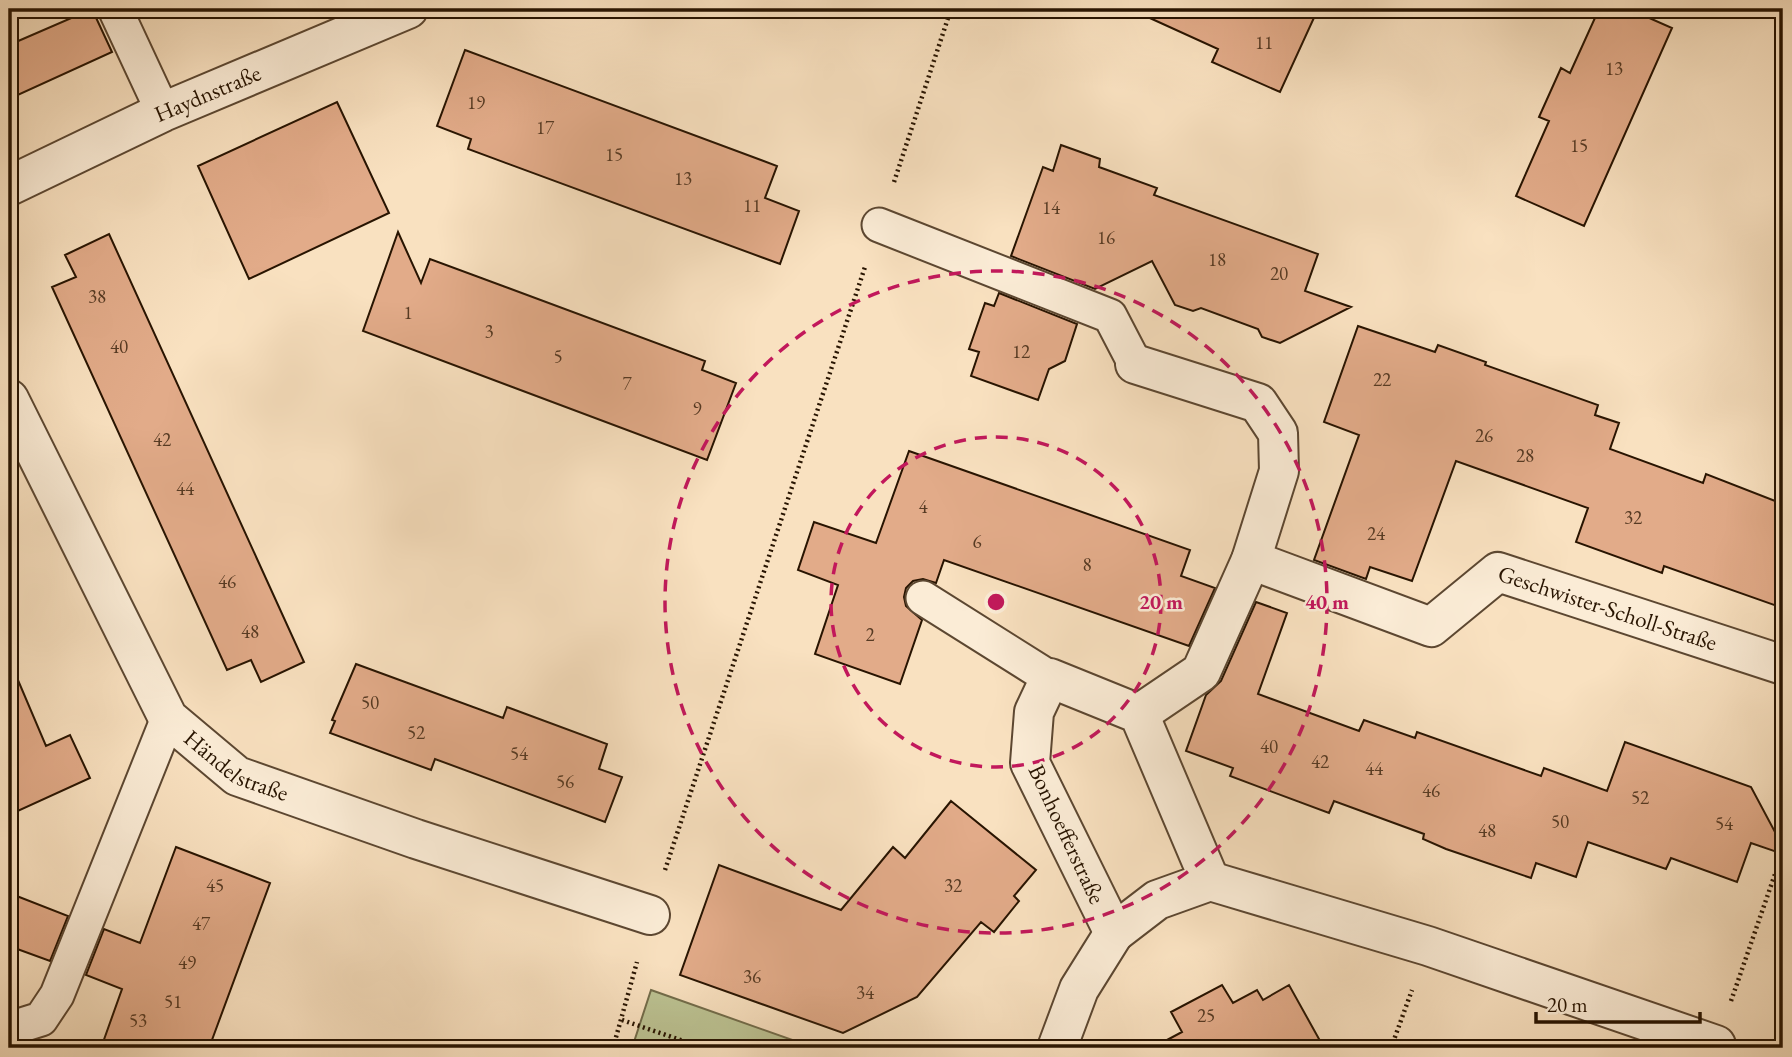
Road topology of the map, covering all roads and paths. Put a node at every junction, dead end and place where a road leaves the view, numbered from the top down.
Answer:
1 (115, 9) edge
2 (408, 9) edge
3 (951, 9) edge
4 (163, 112) junction
5 (9, 186) edge
6 (879, 225) junction
7 (1135, 364) joint
8 (11, 408) edge
9 (1251, 560) junction
10 (923, 598) dead end
11 (1783, 665) edge
12 (1050, 678) junction
13 (1139, 714) junction
14 (168, 718) junction
15 (1783, 851) edge
16 (1210, 881) junction
17 (650, 915) junction
18 (1114, 933) junction
19 (1428, 946) junction
20 (622, 1020) junction
21 (9, 1029) edge
22 (1716, 1045) joint
23 (612, 1048) edge
24 (704, 1048) edge
25 (1058, 1048) edge
26 (1391, 1048) edge

1 - 4 lane
2 - 4 street, Haydnstraße
3 - 6 path
4 - 5 street, Haydnstraße
6 - 7 lane
6 - 17 path
7 - 9 street
8 - 14 street, Händelstraße
9 - 11 street, Geschwister-Scholl-Straße
9 - 13 street
10 - 12 lane
12 - 13 street
12 - 18 street, Bonhoefferstraße
13 - 16 street
14 - 17 street, Händelstraße
14 - 21 lane
15 - 22 path
16 - 18 street, Bonhoefferstraße
16 - 19 street
17 - 20 path
18 - 25 street, Bonhoefferstraße
19 - 22 street
19 - 26 path
20 - 23 path
20 - 24 path

